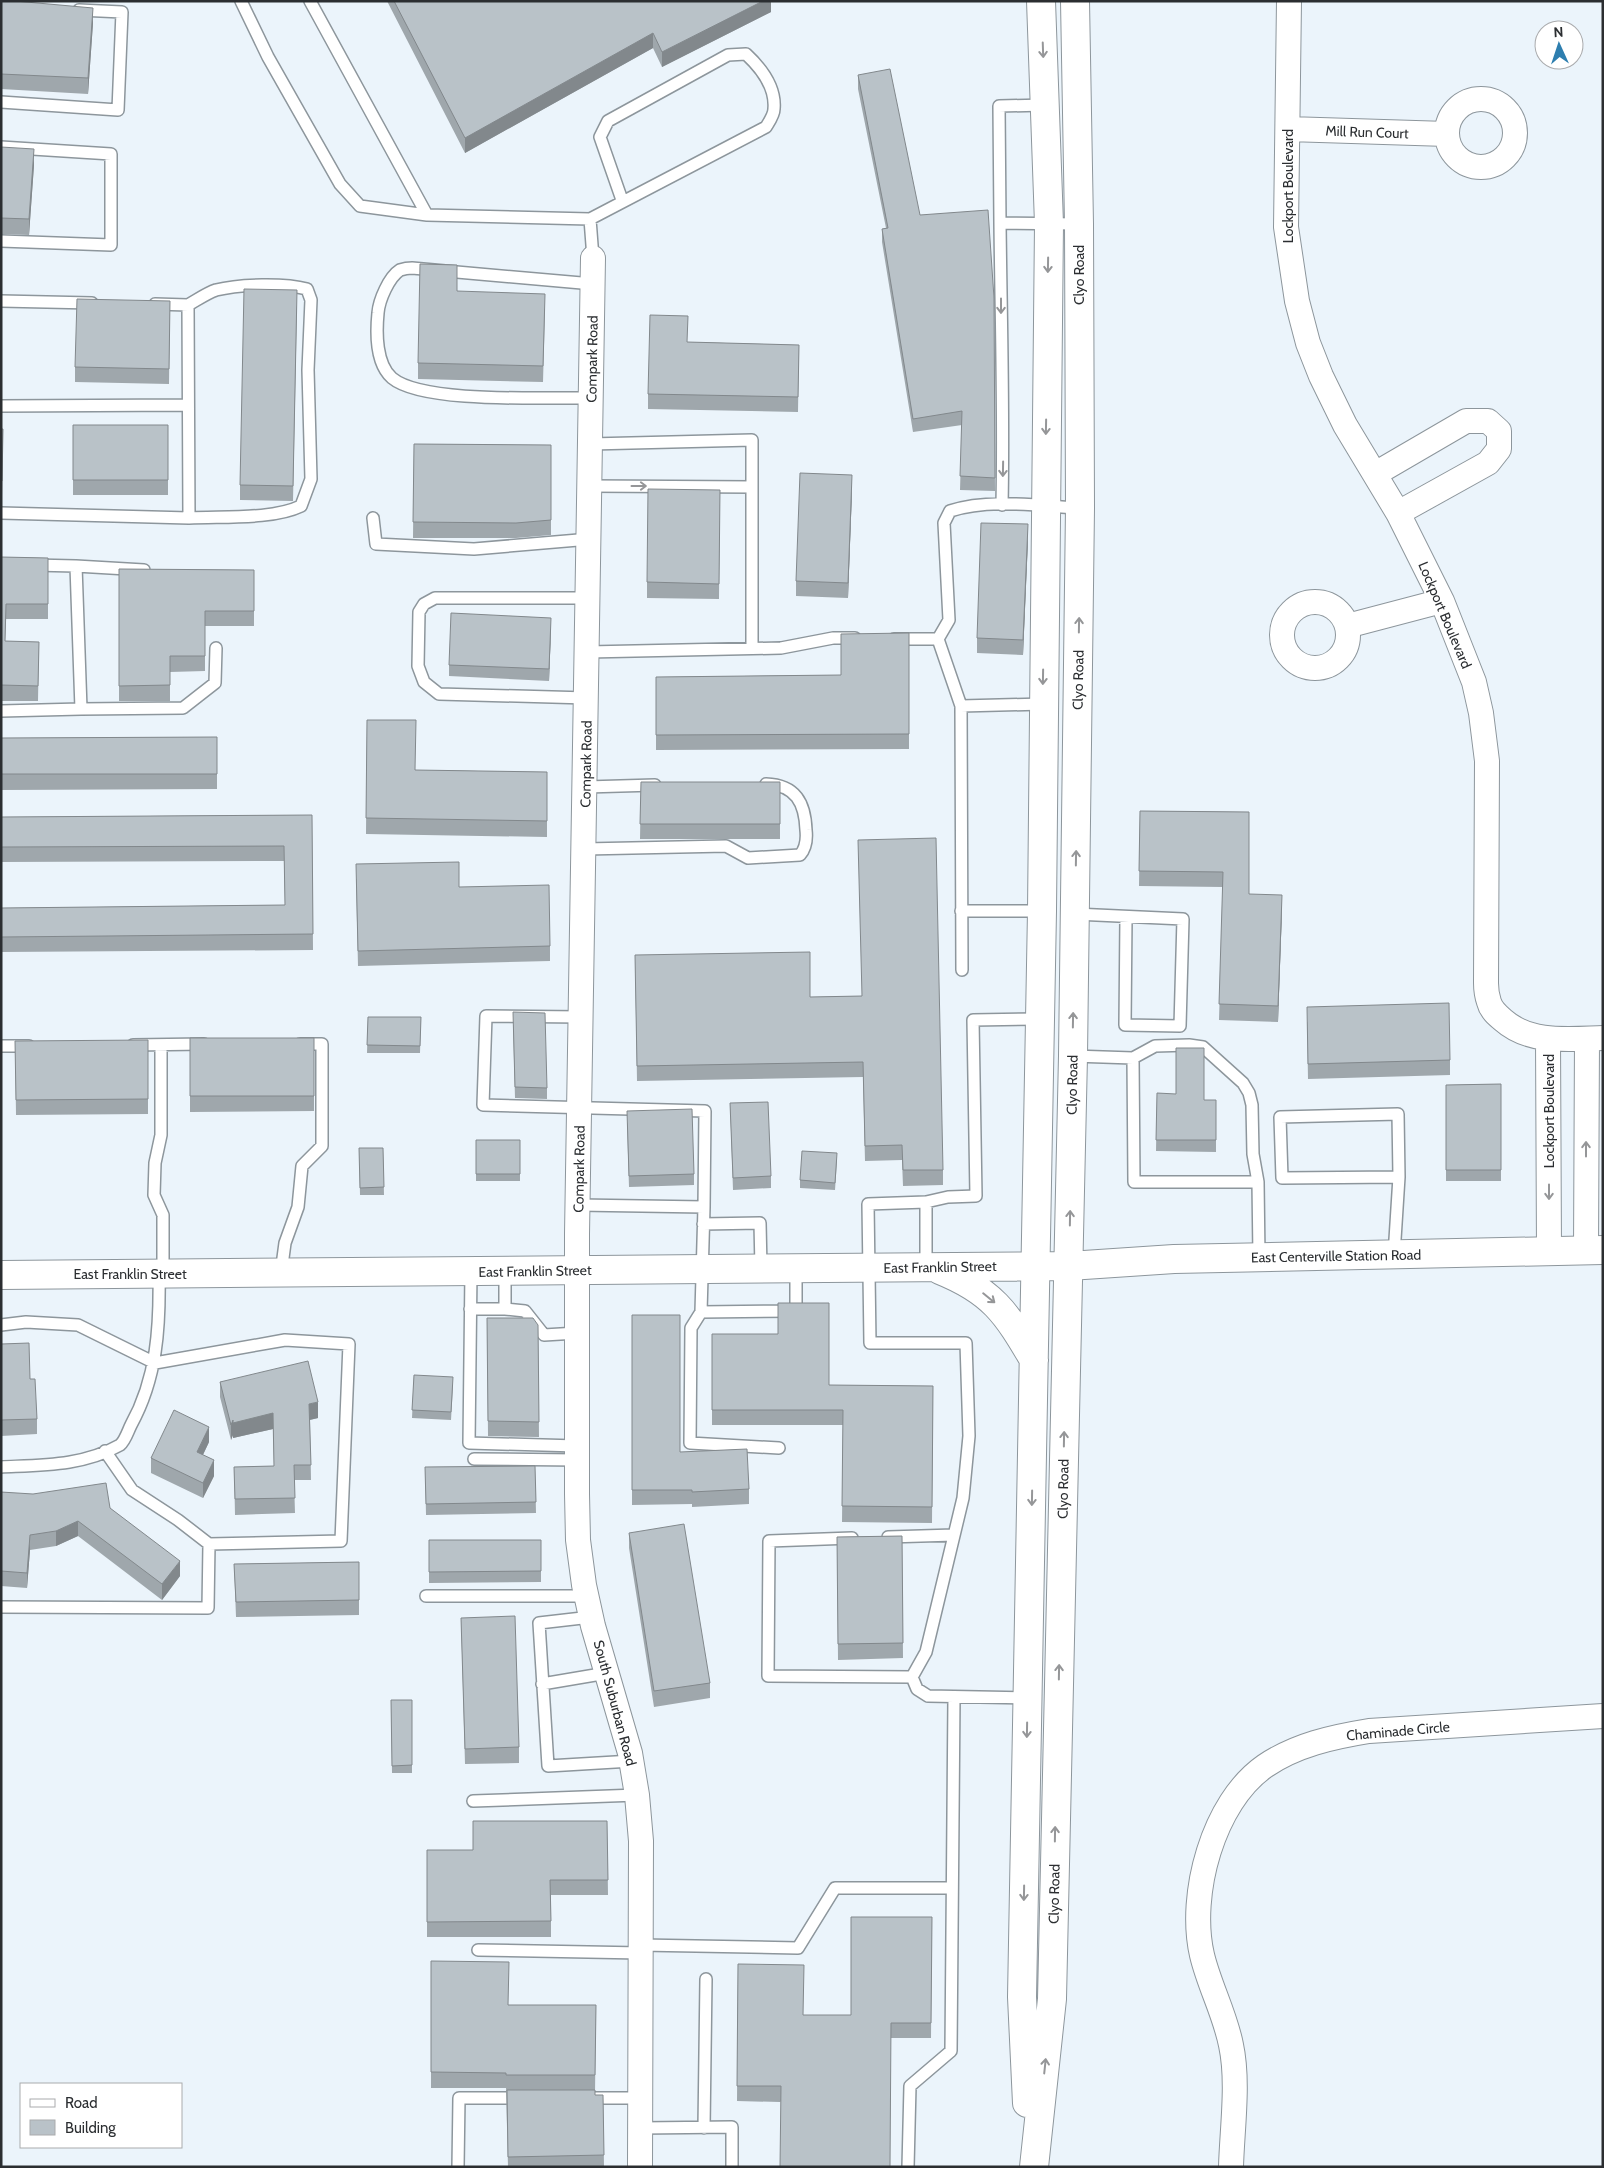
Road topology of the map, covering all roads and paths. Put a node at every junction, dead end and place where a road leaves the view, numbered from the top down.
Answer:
1 (241, 1) edge
2 (310, 1) edge
3 (1041, 1) edge
4 (1075, 1) edge
5 (1289, 1) edge
6 (66, 9) edge
7 (1, 102) edge
8 (1045, 105) junction
9 (1288, 129) junction
10 (1447, 134) dead end
11 (1, 146) edge
12 (622, 200) junction
13 (427, 214) junction
14 (590, 219) junction
15 (1000, 223) junction
16 (1049, 224) junction
17 (1079, 224) junction
18 (1, 241) edge
19 (593, 258) joint
20 (593, 284) junction
21 (1, 301) edge
22 (100, 303) edge
23 (139, 304) edge
24 (188, 305) junction
25 (591, 398) junction
26 (188, 405) junction
27 (1, 406) edge
28 (591, 444) junction
29 (1375, 474) junction
30 (590, 486) junction
31 (752, 487) junction
32 (1002, 505) junction
33 (1045, 506) junction
34 (1080, 508) junction
35 (1398, 513) junction
36 (1, 514) edge
37 (189, 518) junction
38 (373, 518) dead end
39 (590, 539) junction
40 (20, 565) edge
41 (76, 566) junction
42 (151, 571) edge
43 (589, 598) junction
44 (1442, 601) junction
45 (1347, 626) dead end
46 (938, 639) junction
47 (216, 648) dead end
48 (752, 648) junction
49 (588, 652) junction
50 (587, 698) junction
51 (1042, 704) junction
52 (961, 706) junction
53 (81, 710) junction
54 (1, 711) edge
55 (754, 784) edge
56 (670, 785) edge
57 (586, 786) junction
58 (585, 849) junction
59 (961, 911) junction
60 (1042, 912) junction
61 (1075, 914) junction
62 (1126, 917) junction
63 (962, 970) dead end
64 (582, 1017) junction
65 (1039, 1019) junction
66 (1548, 1039) junction
67 (1595, 1039) edge
68 (218, 1044) edge
69 (284, 1044) edge
70 (121, 1045) edge
71 (161, 1045) junction
72 (1, 1046) edge
73 (41, 1046) edge
74 (1073, 1056) junction
75 (1133, 1058) junction
76 (581, 1108) junction
77 (1399, 1177) junction
78 (1258, 1182) junction
79 (926, 1202) junction
80 (579, 1205) junction
81 (704, 1207) junction
82 (703, 1224) junction
83 (1595, 1250) edge
84 (1549, 1251) junction
85 (1394, 1255) junction
86 (1259, 1257) junction
87 (1036, 1266) junction
88 (1069, 1266) junction
89 (869, 1267) junction
90 (929, 1267) junction
91 (761, 1268) junction
92 (796, 1268) junction
93 (701, 1269) junction
94 (578, 1270) junction
95 (471, 1271) junction
96 (505, 1271) junction
97 (281, 1273) junction
98 (161, 1274) junction
99 (1, 1275) edge
100 (470, 1309) junction
101 (505, 1309) junction
102 (700, 1312) junction
103 (1, 1325) edge
104 (577, 1333) junction
105 (1034, 1361) junction
106 (155, 1364) junction
107 (779, 1448) dead end
108 (105, 1450) junction
109 (577, 1453) junction
110 (474, 1459) dead end
111 (1, 1467) edge
112 (954, 1535) junction
113 (209, 1544) junction
114 (426, 1596) dead end
115 (589, 1606) junction
116 (1, 1607) edge
117 (607, 1673) junction
118 (912, 1677) junction
119 (542, 1684) junction
120 (954, 1697) junction
121 (1028, 1698) junction
122 (1603, 1716) edge
123 (632, 1761) junction
124 (637, 1795) junction
125 (473, 1801) dead end
126 (952, 1888) junction
127 (641, 1949) junction
128 (478, 1950) dead end
129 (706, 1979) dead end
130 (536, 2098) edge
131 (574, 2098) edge
132 (641, 2098) junction
133 (641, 2128) junction
134 (704, 2128) junction
135 (458, 2167) edge
136 (640, 2167) edge
137 (732, 2167) edge
138 (908, 2167) edge
139 (1032, 2167) edge
140 (1231, 2167) edge

1 - 13 lane
2 - 13 lane
3 -> 8 street, Clyo Road
4 - 17 street, Clyo Road
5 - 9 street, Lockport Boulevard
6 - 7 lane
8 - 15 lane
8 - 16 street, Clyo Road
9 - 10 street, Mill Run Court
9 - 29 street, Lockport Boulevard
11 - 18 lane
12 - 12 lane
12 - 14 lane
13 - 14 lane
14 - 19 lane
15 - 16 lane
15 -> 32 lane
16 - 17 lane
16 -> 33 street, Clyo Road
17 - 34 street, Clyo Road
19 - 20 street, Compark Road
20 - 25 street, Compark Road
20 - 25 lane
21 - 22 lane
23 - 24 lane
24 - 26 lane
24 - 37 lane
25 - 28 street, Compark Road
26 - 27 lane
26 - 37 lane
28 - 30 street, Compark Road
28 - 31 lane
29 - 35 street, Lockport Boulevard
29 - 35 street
30 -> 31 lane
30 - 39 street, Compark Road
31 - 48 lane
32 - 33 lane
32 - 46 lane
33 - 34 lane
33 -> 51 street, Clyo Road
61 -> 34 street, Clyo Road
35 - 44 street, Lockport Boulevard
36 - 37 lane
38 - 39 lane
39 - 43 street, Compark Road
40 - 41 lane
41 - 42 lane
41 - 53 lane
43 - 49 street, Compark Road
43 - 50 lane
44 - 45 street
44 - 66 street, Lockport Boulevard
46 - 48 lane
46 - 52 lane
47 - 53 lane
48 - 49 lane
49 - 50 street, Compark Road
50 - 57 street, Compark Road
51 - 52 lane
51 - 60 street, Clyo Road
52 - 59 lane
53 - 54 lane
55 - 58 lane
56 - 57 lane
57 - 58 street, Compark Road
58 - 64 street, Compark Road
59 - 60 lane
59 - 63 lane
60 - 65 street, Clyo Road
61 - 62 lane
74 -> 61 street, Clyo Road
62 - 62 lane
64 - 76 street, Compark Road
64 - 76 lane
65 - 79 lane
65 - 87 street, Clyo Road
66 - 67 street
66 -> 84 street, Lockport Boulevard
83 -> 67 street
68 - 71 lane
69 - 97 lane
70 - 71 lane
71 - 98 lane
72 - 73 lane
74 - 75 lane
88 -> 74 street, Clyo Road
75 - 78 lane
75 - 78 lane
76 - 80 street, Compark Road
76 - 81 lane
77 - 77 lane
77 - 85 lane
78 - 86 lane
79 - 89 lane
79 - 90 lane
80 - 81 lane
80 - 94 street, Compark Road
81 - 82 lane
82 - 91 lane
82 - 93 lane
83 - 84 street, East Centerville Station Road
84 - 85 street, East Centerville Station Road
85 - 86 street, East Centerville Station Road
86 - 88 street, East Centerville Station Road
87 - 88 street, East Franklin Street
87 - 90 street, East Franklin Street
87 - 105 street, Clyo Road
139 -> 88 street, Clyo Road
89 - 90 street, East Franklin Street
89 - 92 street, East Franklin Street
89 - 112 lane
90 -> 105 street
91 - 92 street, East Franklin Street
91 - 93 street, East Franklin Street
92 - 102 lane
93 - 94 street, East Franklin Street
93 - 102 lane
94 - 96 street, East Franklin Street
94 - 104 street, South Suburban Road
95 - 96 street, East Franklin Street
95 - 97 street, East Franklin Street
95 - 100 lane
96 - 101 lane
97 - 98 street, East Franklin Street
98 - 99 street, East Franklin Street
98 - 106 lane
100 - 101 lane
100 - 109 lane
101 - 104 lane
102 - 107 lane
103 - 106 lane
104 - 109 street, South Suburban Road
105 -> 121 street, Clyo Road
106 - 108 lane
106 - 113 lane
108 - 111 lane
108 - 113 lane
109 - 110 lane
109 - 115 street, South Suburban Road
112 - 118 lane
112 - 118 lane
113 - 116 lane
114 - 115 lane
115 - 117 street, South Suburban Road
115 - 119 lane
117 - 119 lane
117 - 123 street, South Suburban Road
118 - 120 lane
119 - 123 lane
120 - 121 lane
120 - 126 lane
121 -> 139 street, Clyo Road
122 - 140 street, Chaminade Circle
123 - 124 street, South Suburban Road
124 - 125 lane
124 - 127 street, South Suburban Road
126 - 127 lane
126 - 138 lane
127 - 128 lane
127 - 132 street, South Suburban Road
129 - 134 lane
130 - 135 lane
131 - 132 lane
132 - 133 street, South Suburban Road
133 - 134 lane
133 - 136 street, South Suburban Road
134 - 137 lane

